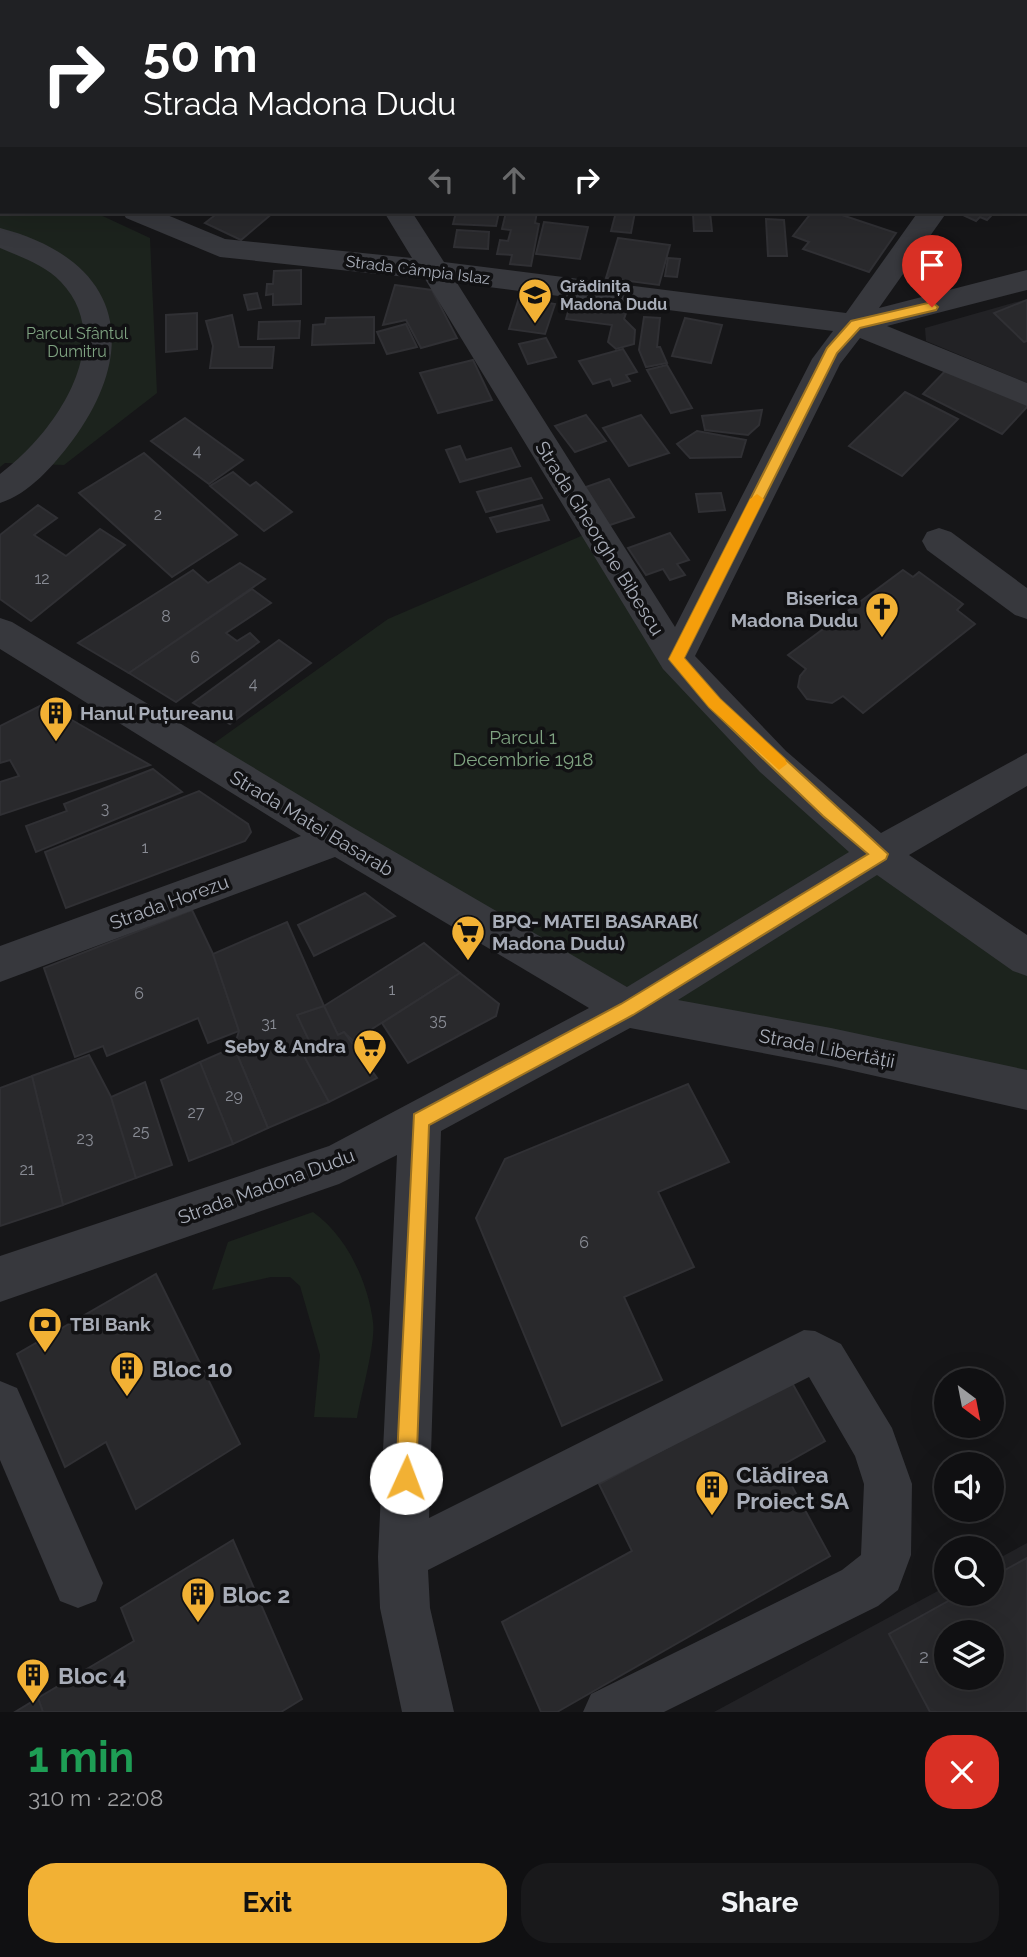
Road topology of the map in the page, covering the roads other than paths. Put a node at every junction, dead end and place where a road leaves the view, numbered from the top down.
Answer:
1 (141, 214) edge
2 (399, 214) edge
3 (932, 214) edge
4 (0, 237) edge
5 (433, 270) junction
6 (1027, 281) edge
7 (855, 324) junction
8 (1027, 395) edge
9 (0, 491) edge
10 (939, 541) dead end
11 (1027, 606) edge
12 (0, 632) edge
13 (676, 659) junction
14 (1027, 768) edge
15 (338, 839) junction
16 (880, 854) junction
17 (1027, 958) edge
18 (0, 964) edge
19 (627, 1009) junction
20 (1027, 1090) edge
21 (420, 1120) junction
22 (0, 1279) edge
23 (0, 1405) edge
24 (403, 1557) junction
25 (78, 1583) dead end
26 (428, 1712) edge
27 (609, 1712) edge

1 - 5 street, Strada Câmpia Islaz
2 - 5 street, Strada Gheorghe Bibescu
3 - 7 street
4 - 9 street
5 - 7 street, Strada Câmpia Islaz
5 - 13 street, Strada Gheorghe Bibescu
6 - 7 street
7 - 8 street, Strada Câmpia Islaz
7 - 13 street
10 - 11 street
12 - 15 street, Strada Matei Basarab
13 - 16 street, Strada Gheorghe Bibescu
14 - 16 street, Strada Madona Dudu
15 - 18 street, Strada Horezu
15 - 19 street, Strada Matei Basarab
16 - 17 street, Strada Gheorghe Bibescu
16 - 19 street, Strada Madona Dudu
19 - 20 street, Strada Libertății
19 - 21 street, Strada Madona Dudu
21 - 22 street, Strada Madona Dudu
21 - 24 street
23 - 25 street
24 - 26 street
24 - 27 street

